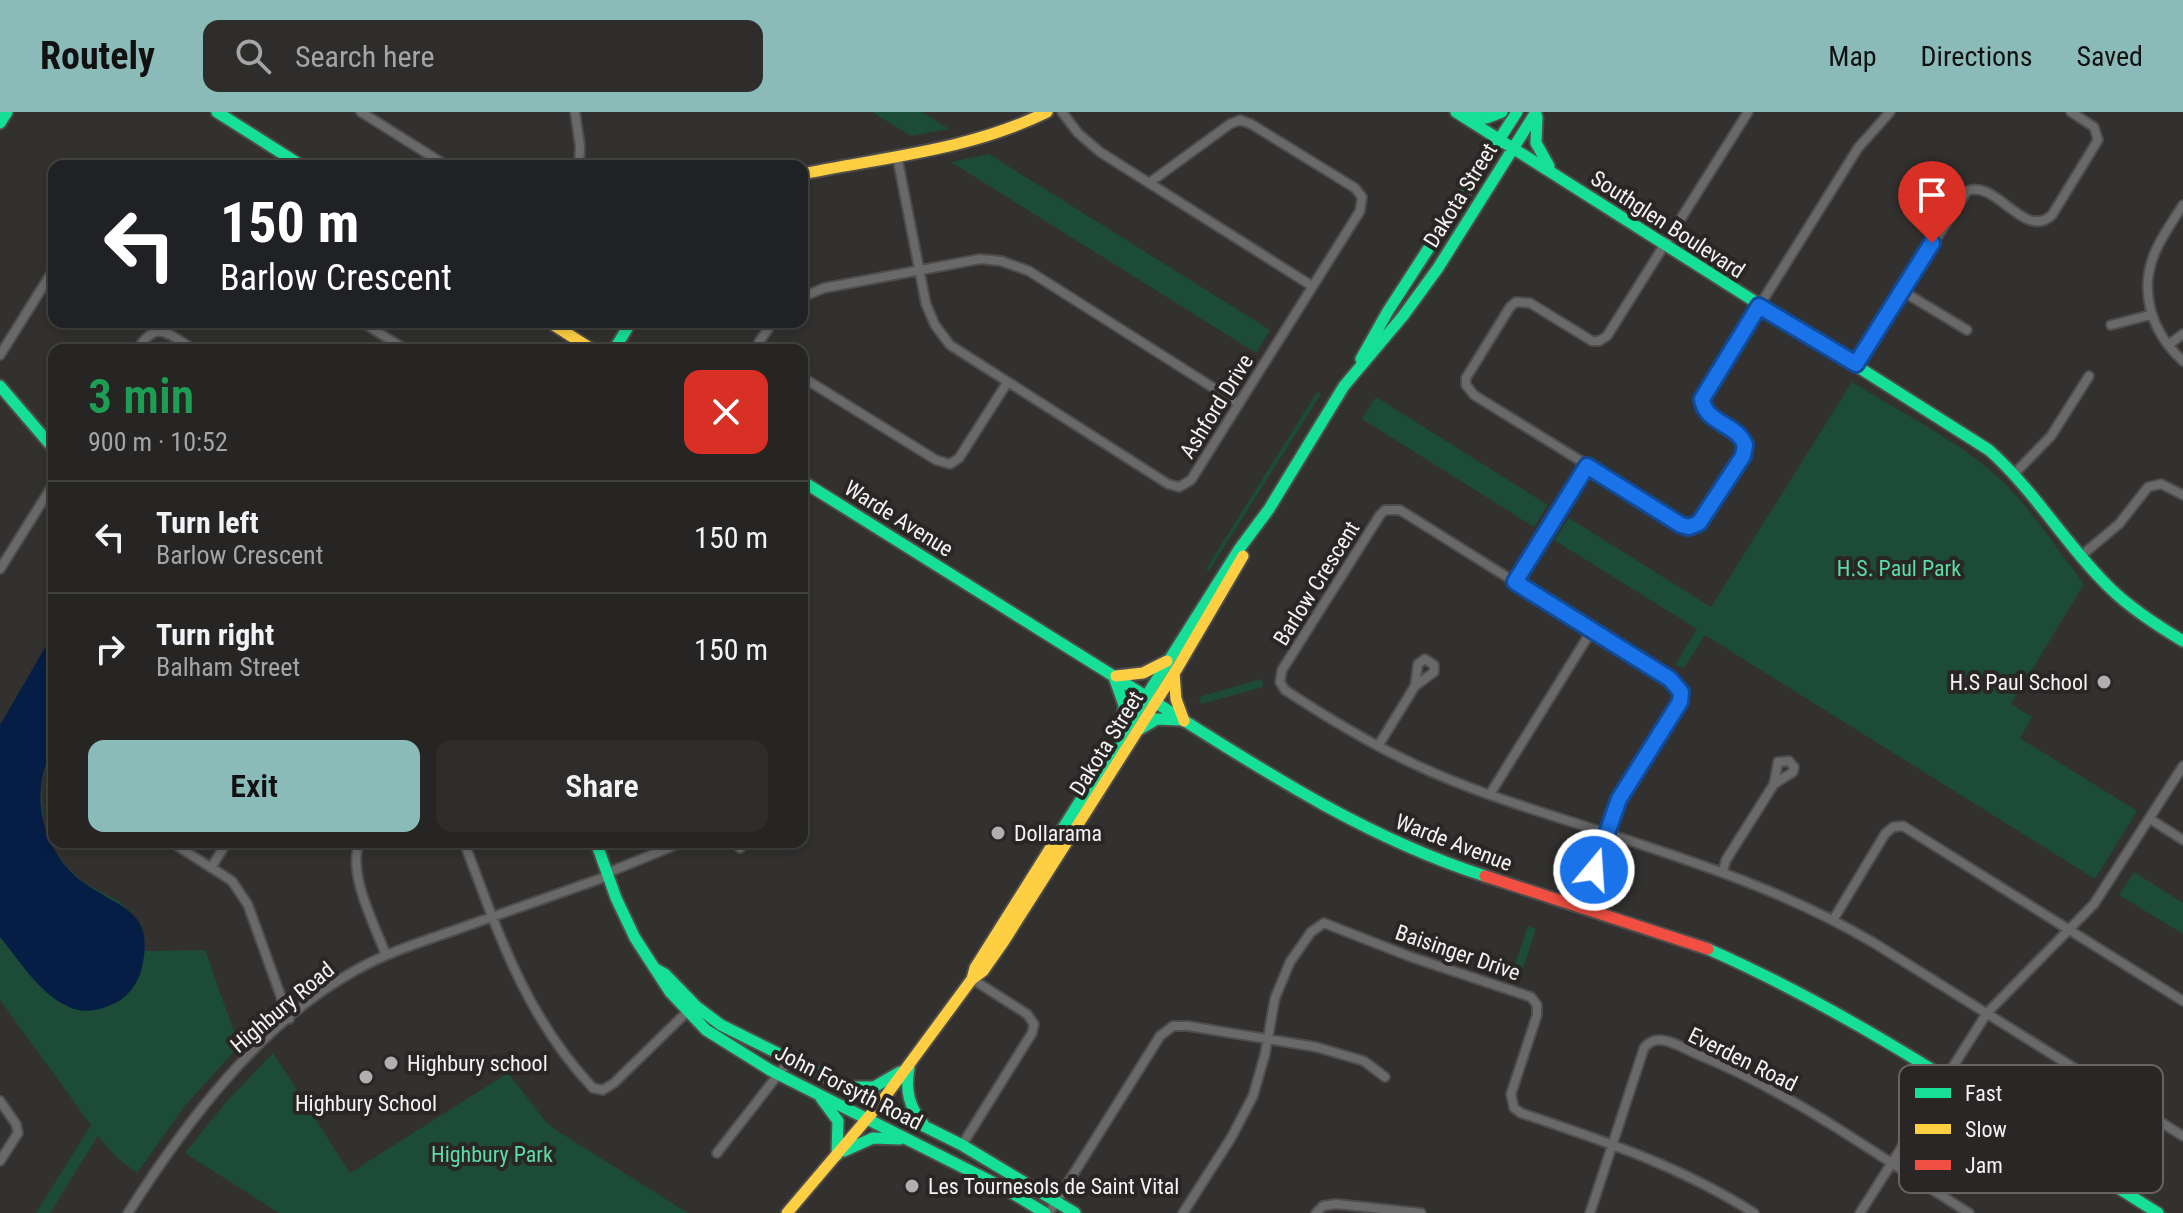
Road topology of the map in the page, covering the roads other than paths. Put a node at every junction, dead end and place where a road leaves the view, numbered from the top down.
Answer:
1 (7, 112) edge
2 (217, 112) edge
3 (361, 112) edge
4 (575, 112) edge
5 (1047, 112) edge
6 (1062, 112) edge
7 (1457, 112) edge
8 (1502, 112) edge
9 (1517, 112) edge
10 (1537, 112) edge
11 (1748, 112) edge
12 (1890, 112) edge
13 (2071, 112) edge
14 (0, 123) edge
15 (1500, 139) junction
16 (1514, 148) junction
17 (897, 156) junction
18 (293, 160) edge
19 (437, 160) edge
20 (579, 160) edge
21 (808, 173) edge
22 (1149, 183) junction
23 (1568, 183) junction
24 (2183, 205) edge
25 (1664, 246) junction
26 (919, 270) junction
27 (48, 279) edge
28 (1312, 286) junction
29 (1902, 291) junction
30 (808, 295) edge
31 (1759, 306) junction
32 (2150, 315) junction
33 (2111, 325) dead end
34 (371, 328) edge
35 (558, 328) edge
36 (1967, 330) dead end
37 (2183, 334) edge
38 (141, 344) edge
39 (185, 344) edge
40 (396, 344) edge
41 (584, 344) edge
42 (2168, 345) junction
43 (0, 355) edge
44 (2183, 361) edge
45 (1856, 364) junction
46 (1355, 371) junction
47 (2089, 376) dead end
48 (808, 381) edge
49 (1007, 383) junction
50 (0, 386) edge
51 (1239, 404) junction
52 (48, 442) edge
53 (1587, 466) junction
54 (2016, 472) junction
55 (808, 485) edge
56 (48, 492) edge
57 (2183, 495) edge
58 (1261, 519) junction
59 (2082, 555) junction
60 (0, 567) edge
61 (1515, 582) junction
62 (1592, 630) junction
63 (2183, 641) edge
64 (1171, 659) junction
65 (1174, 673) junction
66 (1114, 676) junction
67 (1415, 686) dead end
68 (1151, 700) junction
69 (1184, 721) junction
70 (1136, 731) junction
71 (1121, 738) junction
72 (1378, 746) junction
73 (2183, 766) edge
74 (1774, 784) dead end
75 (1490, 794) junction
76 (2150, 819) junction
77 (1606, 833) junction
78 (2183, 840) edge
79 (180, 848) edge
80 (223, 848) edge
81 (358, 848) edge
82 (466, 848) edge
83 (598, 848) edge
84 (669, 848) edge
85 (211, 868) junction
86 (1723, 871) junction
87 (608, 875) junction
88 (1582, 908) junction
89 (493, 917) junction
90 (1833, 920) junction
91 (2069, 929) junction
92 (386, 955) junction
93 (972, 979) junction
94 (2183, 1001) edge
95 (691, 1009) junction
96 (1987, 1013) junction
97 (289, 1019) junction
98 (1267, 1037) junction
99 (910, 1064) junction
100 (1922, 1065) edge
101 (1953, 1065) edge
102 (2070, 1065) edge
103 (781, 1071) junction
104 (1385, 1077) dead end
105 (841, 1087) junction
106 (815, 1093) junction
107 (0, 1101) edge
108 (878, 1106) junction
109 (868, 1119) junction
110 (2163, 1123) edge
111 (930, 1131) junction
112 (2183, 1136) edge
113 (910, 1140) junction
114 (1613, 1143) junction
115 (962, 1145) junction
116 (1899, 1151) edge
117 (717, 1153) dead end
118 (837, 1155) junction
119 (0, 1161) edge
120 (1891, 1164) junction
121 (1899, 1169) edge
122 (1937, 1193) edge
123 (2126, 1193) edge
124 (1057, 1201) junction
125 (128, 1213) edge
126 (787, 1213) edge
127 (1047, 1213) edge
128 (1075, 1213) edge
129 (1183, 1213) edge
130 (1316, 1213) edge
131 (1421, 1213) edge
132 (1590, 1213) edge
133 (1754, 1213) edge
134 (1860, 1213) edge
135 (1969, 1213) edge
136 (2158, 1213) edge

1 - 14 street
2 - 18 street
3 - 19 street
4 - 20 street
5 - 17 street
6 - 22 street
7 - 8 street
7 - 15 street, Southglen Boulevard
9 - 15 street, Dakota Street
10 - 16 street, Dakota Street
10 - 23 street
11 - 25 street
12 - 31 street
13 - 29 street
15 - 16 street, Southglen Boulevard
15 - 46 street, Dakota Street
16 - 23 street, Southglen Boulevard
16 - 46 street, Dakota Street
17 - 21 street
17 - 26 street, Ashford Drive
22 - 28 street
22 - 28 street, Ashford Drive
23 - 25 street, Southglen Boulevard
24 - 32 street
25 - 31 street, Southglen Boulevard
25 - 53 street
26 - 30 street
26 - 49 street, Ashford Drive
26 - 51 street
27 - 43 street
28 - 51 street, Ashford Drive
29 - 36 street
29 - 45 street
31 - 45 street, Southglen Boulevard
31 - 53 street
32 - 33 street
32 - 42 street
34 - 40 street
35 - 41 street
37 - 42 street
38 - 39 street
42 - 44 street
45 - 54 street, Southglen Boulevard
46 - 58 street, Dakota Street
47 - 54 street
48 - 49 street
49 - 51 street, Ashford Drive
50 - 52 street
53 - 61 street
54 - 59 street, Southglen Boulevard
55 - 66 street, Warde Avenue
56 - 60 street
57 - 59 street
58 - 64 street, Dakota Street
58 - 65 street, Dakota Street
59 - 63 street, Southglen Boulevard
61 - 62 street, Barlow Crescent
61 - 72 street, Barlow Crescent
62 - 75 street
62 - 77 street, Barlow Crescent
64 - 66 street
64 - 68 street, Dakota Street
65 - 68 street, Dakota Street
65 - 69 street
66 - 68 street, Warde Avenue
66 - 71 street
67 - 72 street
68 - 69 street, Warde Avenue
68 - 70 street, Dakota Street
68 - 71 street, Dakota Street
69 - 70 street
69 - 88 street, Warde Avenue
70 - 93 street, Dakota Street
71 - 93 street, Dakota Street
72 - 75 street, Barlow Crescent
73 - 76 street
74 - 86 street
75 - 77 street, Barlow Crescent
76 - 78 street
76 - 91 street
77 - 86 street, Barlow Crescent
77 - 88 street, Barlow Crescent
79 - 85 street
80 - 85 street
81 - 92 street
82 - 89 street
83 - 87 street, John Forsyth Road
84 - 87 street, Highbury Road
85 - 97 street
86 - 90 street, Barlow Crescent
87 - 89 street, Highbury Road
87 - 95 street, John Forsyth Road
88 - 100 street, Warde Avenue
89 - 92 street, Highbury Road
89 - 95 street
90 - 91 street
90 - 96 street, Barlow Crescent
91 - 94 street
91 - 96 street
92 - 97 street, Highbury Road
93 - 99 street, Dakota Street
93 - 115 street
95 - 103 street, John Forsyth Road
95 - 105 street, John Forsyth Road
96 - 101 street
96 - 102 street, Barlow Crescent
97 - 125 street, Highbury Road
98 - 104 street
98 - 114 street, Baisinger Drive
98 - 124 street
98 - 129 street, Baisinger Drive
99 - 105 street
99 - 108 street, Dakota Street
99 - 111 street
103 - 106 street, John Forsyth Road
103 - 117 street
105 - 108 street, John Forsyth Road
106 - 109 street, John Forsyth Road
106 - 118 street
107 - 119 street
108 - 109 street, Dakota Street
108 - 111 street, John Forsyth Road
109 - 113 street, John Forsyth Road
109 - 118 street, Dakota Street
110 - 112 street, Barlow Crescent
111 - 115 street, John Forsyth Road
113 - 118 street
113 - 127 street, John Forsyth Road
114 - 120 street, Everden Road
114 - 132 street, Everden Road
114 - 133 street, Baisinger Drive
115 - 124 street, John Forsyth Road
116 - 120 street
118 - 126 street, Dakota Street
120 - 121 street, Everden Road
120 - 134 street
122 - 135 street, Everden Road
123 - 136 street, Warde Avenue
124 - 127 street
124 - 128 street, John Forsyth Road
130 - 131 street

